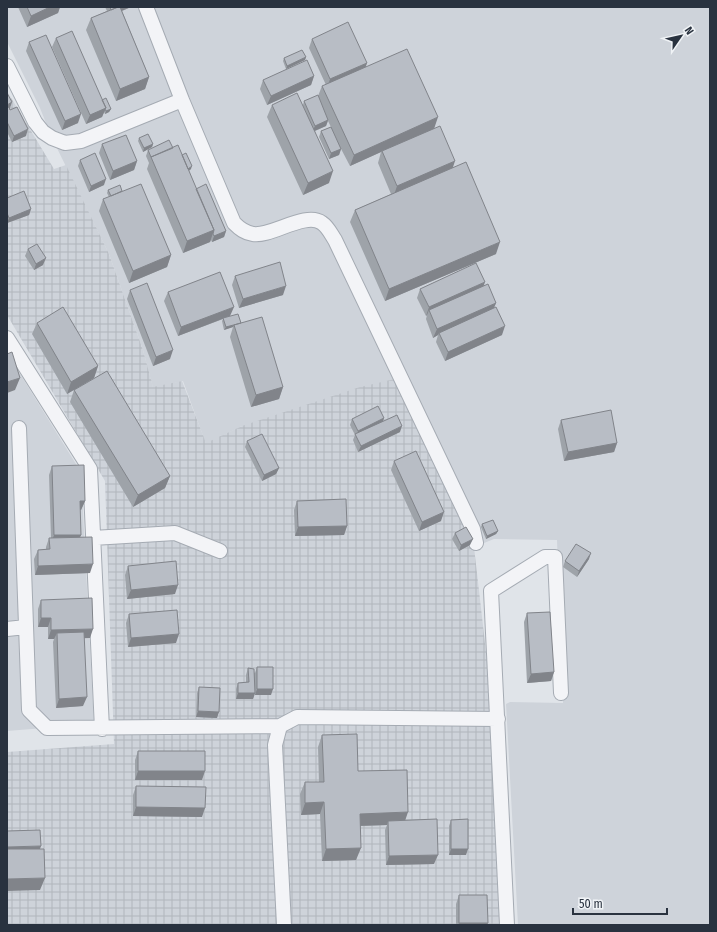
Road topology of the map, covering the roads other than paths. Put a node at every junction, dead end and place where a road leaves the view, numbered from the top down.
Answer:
1 (146, 7) edge
2 (7, 66) edge
3 (182, 100) junction
4 (7, 338) edge
5 (18, 428) dead end
6 (93, 538) junction
7 (476, 543) dead end
8 (220, 551) dead end
9 (26, 627) junction
10 (7, 629) edge
11 (561, 693) dead end
12 (498, 719) junction
13 (280, 726) junction
14 (102, 728) junction
15 (284, 925) edge
16 (507, 925) edge

1 - 3 lane
2 - 3 lane
3 - 7 lane
4 - 6 lane
5 - 9 lane
6 - 8 lane
6 - 14 lane
9 - 10 lane
9 - 14 lane
11 - 12 lane
12 - 13 lane
12 - 16 lane
13 - 14 lane
13 - 15 lane

